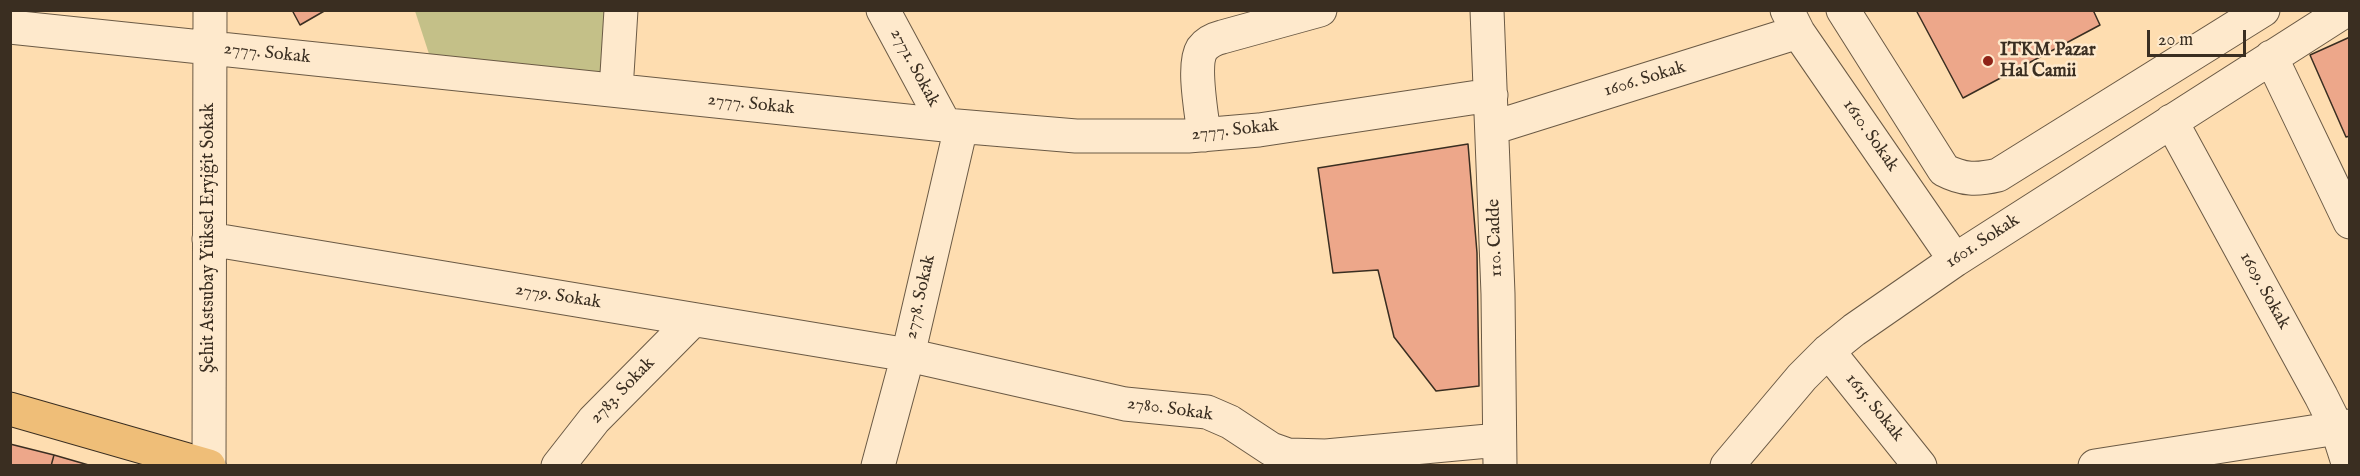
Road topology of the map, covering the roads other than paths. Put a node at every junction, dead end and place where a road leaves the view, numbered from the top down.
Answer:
1 (210, 10) edge
2 (621, 10) edge
3 (1320, 10) edge
4 (1487, 10) edge
5 (1843, 10) edge
6 (2263, 10) edge
7 (2346, 10) edge
8 (884, 11) edge
9 (1792, 21) edge
10 (10, 27) edge
11 (209, 48) junction
12 (2271, 57) junction
13 (616, 90) junction
14 (1491, 95) junction
15 (2171, 121) junction
16 (953, 126) junction
17 (1491, 128) junction
18 (1204, 135) junction
19 (2349, 222) edge
20 (208, 239) junction
21 (1955, 260) junction
22 (693, 320) junction
23 (1828, 351) junction
24 (908, 355) junction
25 (10, 409) edge
26 (2343, 427) edge
27 (1500, 453) edge
28 (209, 465) edge
29 (558, 465) edge
30 (878, 465) edge
31 (1727, 465) edge
32 (1920, 465) edge
33 (2095, 465) edge
34 (2349, 465) edge

1 - 11 street, Şehit Astsubay Yüksel Eryiğit Sokak
2 - 13 street
3 - 18 street
4 - 14 street, 110. Cadde
5 - 6 street
7 - 12 street, 1601. Sokak
8 - 16 street, 2771. Sokak
9 - 17 street, 1606. Sokak
9 - 21 street, 1610. Sokak
10 - 11 street, 2777. Sokak
11 - 13 street, 2777. Sokak
11 - 20 street, Şehit Astsubay Yüksel Eryiğit Sokak
12 - 15 street, 1601. Sokak
12 - 19 street
13 - 16 street, 2777. Sokak
14 - 17 street, 110. Cadde
14 - 18 street, 2777. Sokak
15 - 21 street, 1601. Sokak
15 - 26 street, 1609. Sokak
16 - 18 street, 2777. Sokak
16 - 24 street, 2778. Sokak
17 - 27 street, 110. Cadde
20 - 22 street, 2779. Sokak
20 - 28 street, Şehit Astsubay Yüksel Eryiğit Sokak
21 - 23 street, 1601. Sokak
22 - 24 street, 2779. Sokak
22 - 29 street, 2783. Sokak
23 - 31 street, 1601. Sokak
23 - 32 street, 1615. Sokak
24 - 27 street, 2780. Sokak
24 - 30 street, 2778. Sokak
25 - 28 main road
26 - 33 street
26 - 34 street, 1609. Sokak

